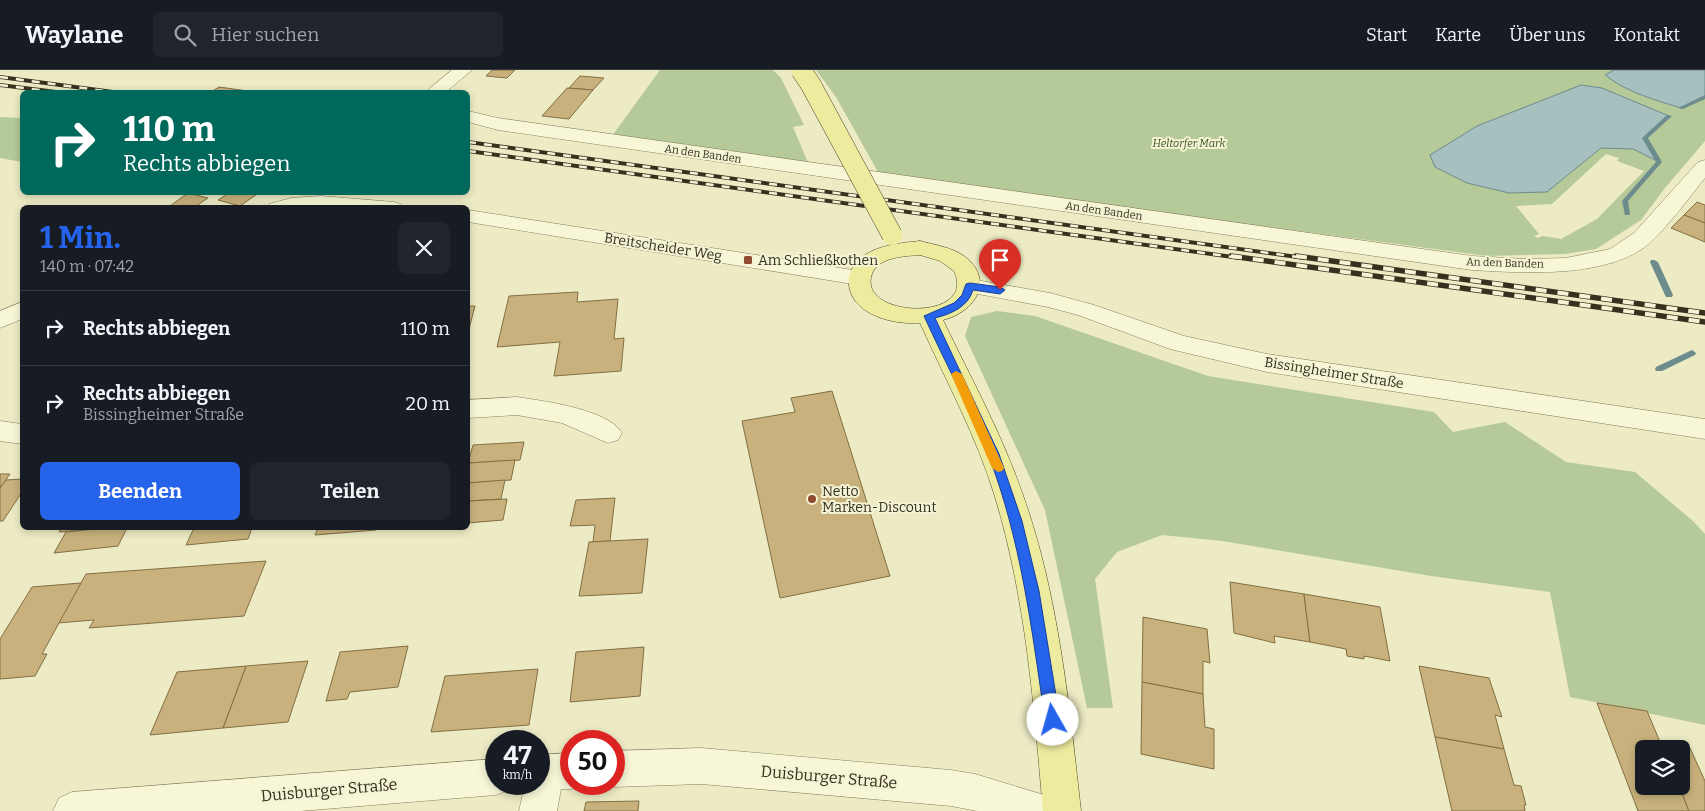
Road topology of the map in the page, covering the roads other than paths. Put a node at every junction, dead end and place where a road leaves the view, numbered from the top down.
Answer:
1 (463, 70) edge
2 (801, 70) edge
3 (438, 90) edge
4 (470, 117) edge
5 (1705, 166) edge
6 (294, 205) edge
7 (365, 205) edge
8 (470, 216) edge
9 (895, 242) junction
10 (859, 278) junction
11 (970, 286) junction
12 (20, 311) edge
13 (929, 316) junction
14 (0, 320) edge
15 (470, 409) edge
16 (1705, 429) edge
17 (0, 431) edge
18 (608, 433) dead end
19 (20, 434) edge
20 (625, 769) edge
21 (552, 772) edge
22 (485, 777) edge
23 (72, 811) edge
24 (538, 811) edge
25 (1041, 811) edge
26 (1062, 811) edge

1 - 3 street
2 - 9 main road, bridge
4 - 5 street, An den Banden
6 - 7 street
8 - 10 street, Breitscheider Weg
9 - 10 main road
9 - 11 main road
10 - 13 main road
11 - 13 main road
11 - 16 street, Bissingheimer Straße
12 - 14 street
13 - 26 main road
15 - 18 street
17 - 19 street
20 - 25 street, Duisburger Straße
21 - 24 street
22 - 23 street, Duisburger Straße

